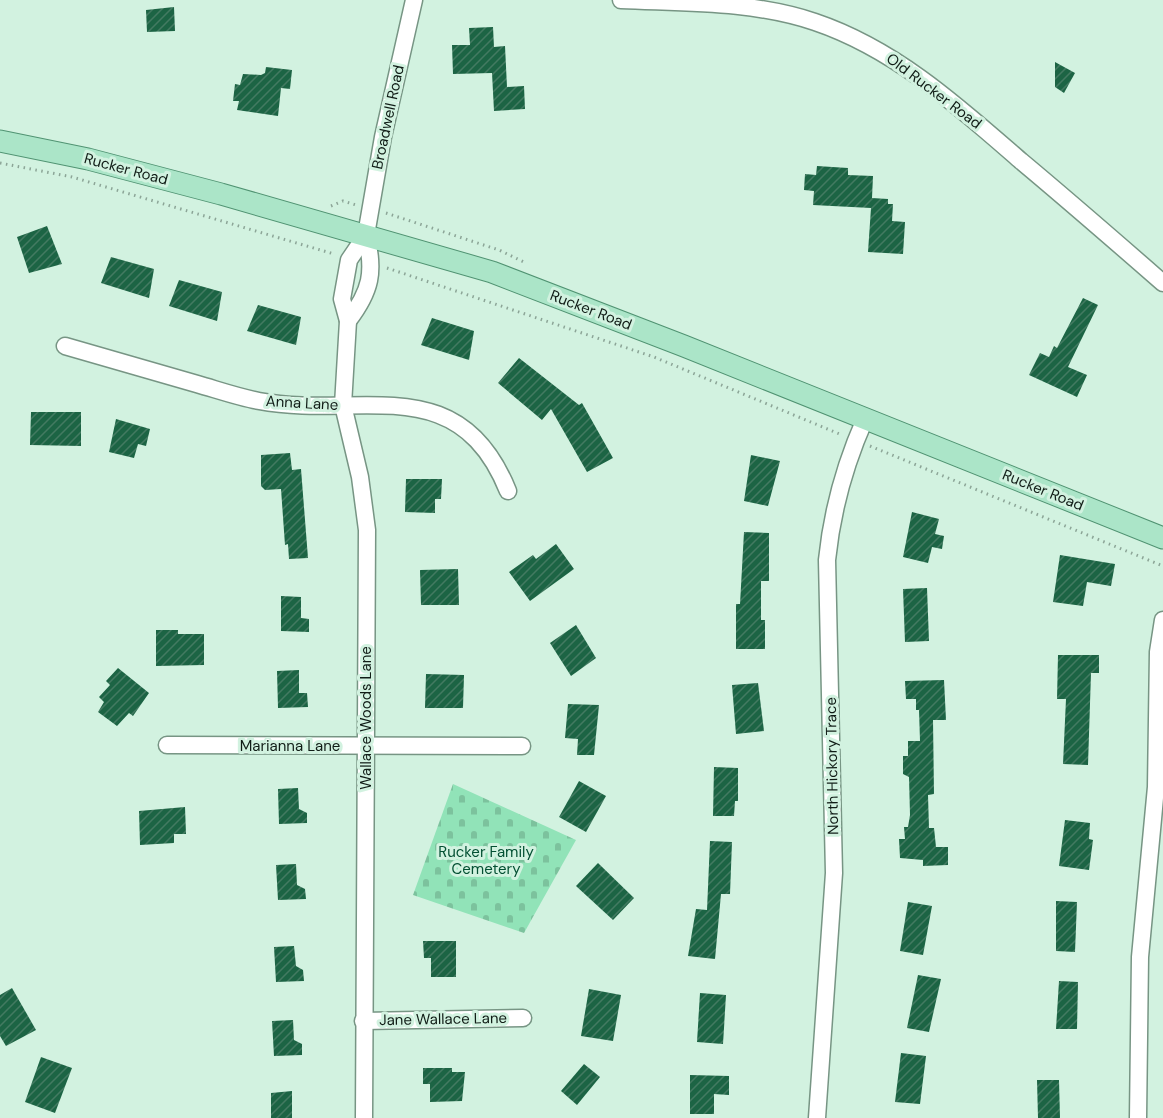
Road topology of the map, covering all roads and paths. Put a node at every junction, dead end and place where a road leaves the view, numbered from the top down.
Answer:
1 (414, 0) edge
2 (621, 0) edge
3 (0, 141) edge
4 (0, 163) edge
5 (366, 235) junction
6 (351, 258) junction
7 (372, 264) junction
8 (1163, 283) edge
9 (348, 321) junction
10 (66, 346) dead end
11 (343, 405) junction
12 (866, 419) junction
13 (855, 441) junction
14 (508, 491) dead end
15 (1163, 538) edge
16 (1163, 566) edge
17 (1163, 620) edge
18 (167, 745) dead end
19 (366, 746) junction
20 (522, 746) dead end
21 (523, 1018) dead end
22 (363, 1021) junction
23 (364, 1118) edge
24 (817, 1118) edge
25 (1138, 1118) edge

1 - 5 street, Broadwell Road
2 - 8 street, Old Rucker Road
3 - 5 main road, Rucker Road
4 - 6 path
5 - 6 street, Wallace Woods Lane
5 - 7 street, Wallace Woods Lane
5 - 12 main road, Rucker Road
6 - 9 street, Wallace Woods Lane
7 - 9 street, Wallace Woods Lane
7 - 13 path
9 - 11 street, Wallace Woods Lane
10 - 11 street, Anna Lane
11 - 14 street, Anna Lane
11 - 19 street, Wallace Woods Lane
12 - 13 street, North Hickory Trace
12 - 15 main road, Rucker Road
13 - 16 path
13 - 24 street, North Hickory Trace
17 - 25 street
18 - 19 street, Marianna Lane
19 - 20 street, Marianna Lane
19 - 22 street, Wallace Woods Lane
21 - 22 street, Jane Wallace Lane
22 - 23 street, Wallace Woods Lane

